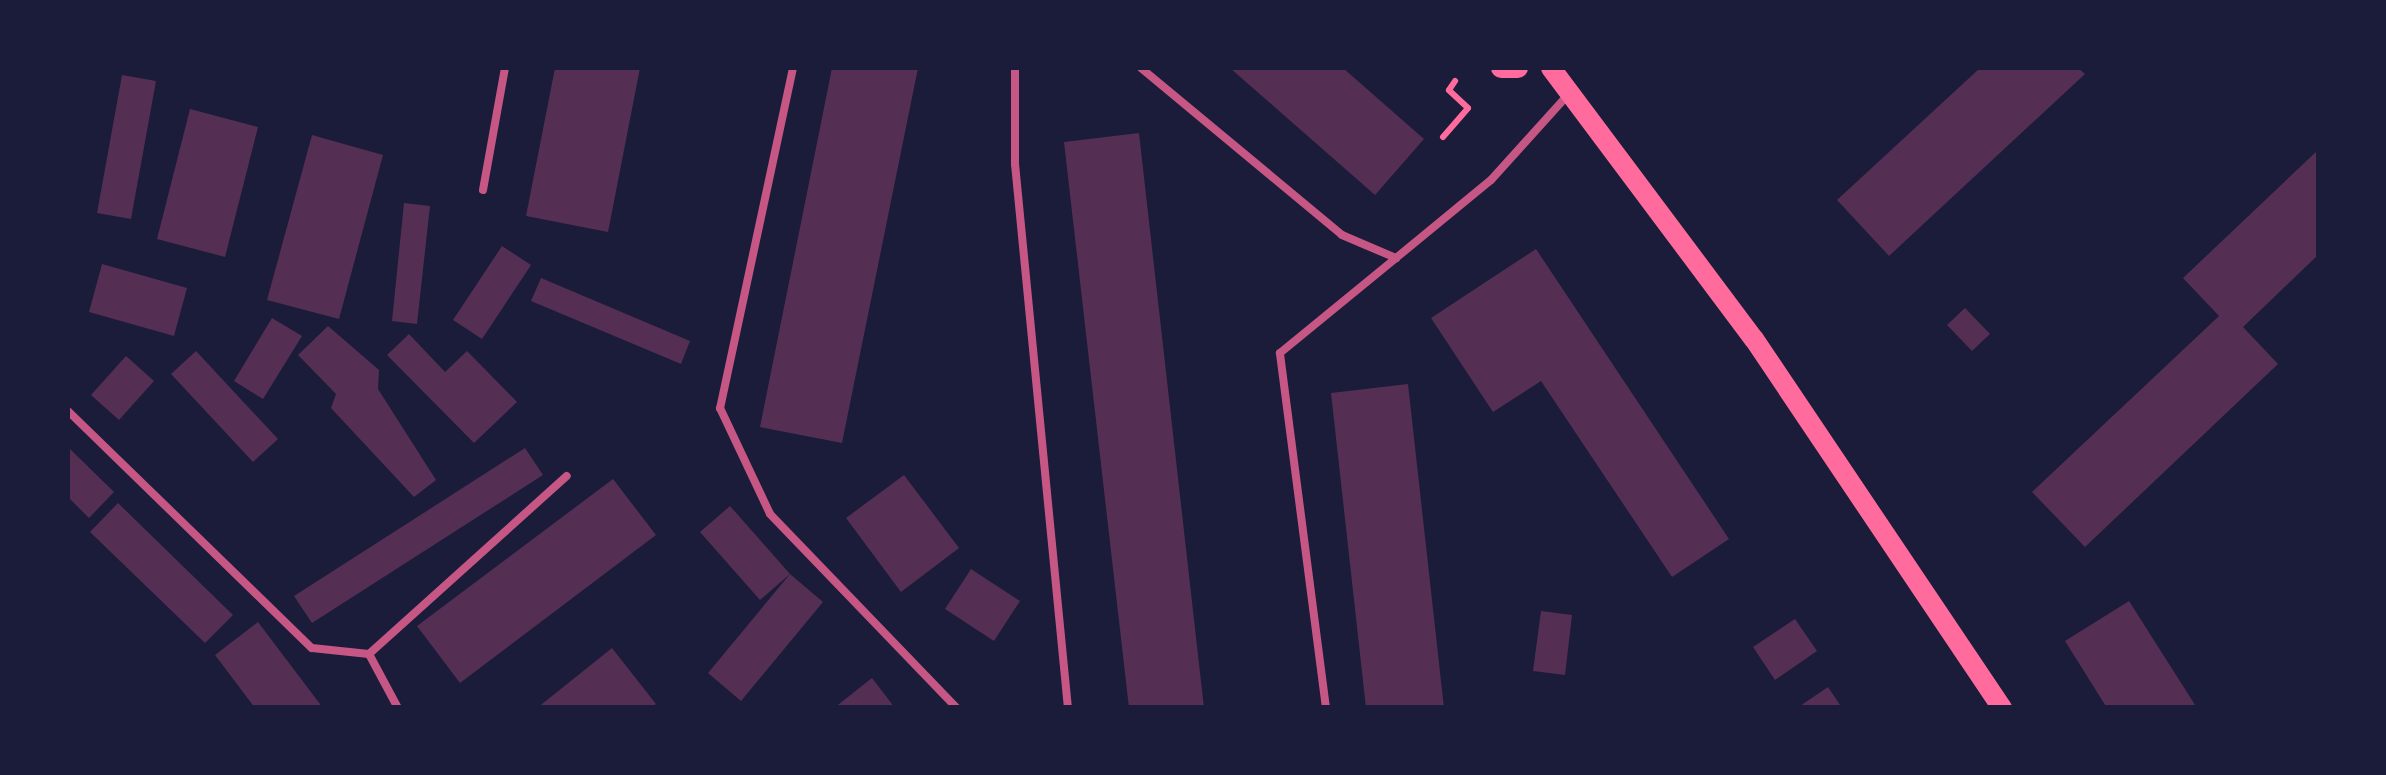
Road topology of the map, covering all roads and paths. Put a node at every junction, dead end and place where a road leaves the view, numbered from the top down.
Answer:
1 (505, 68) edge
2 (793, 68) edge
3 (1015, 68) edge
4 (1141, 68) edge
5 (1501, 68) edge
6 (1518, 68) edge
7 (1550, 68) edge
8 (1455, 81) dead end
9 (1567, 96) junction
10 (1443, 137) dead end
11 (483, 190) dead end
12 (1396, 258) junction
13 (68, 412) edge
14 (567, 476) dead end
15 (369, 654) junction
16 (398, 708) edge
17 (957, 708) edge
18 (1068, 708) edge
19 (1326, 708) edge
20 (2002, 708) edge

1 - 11 lane
2 - 17 lane
3 - 18 lane
4 - 12 lane
5 - 6 main road
7 - 9 main road
8 - 10 path
9 - 12 lane
9 - 20 main road
12 - 19 lane
13 - 15 lane
14 - 15 lane
15 - 16 lane

